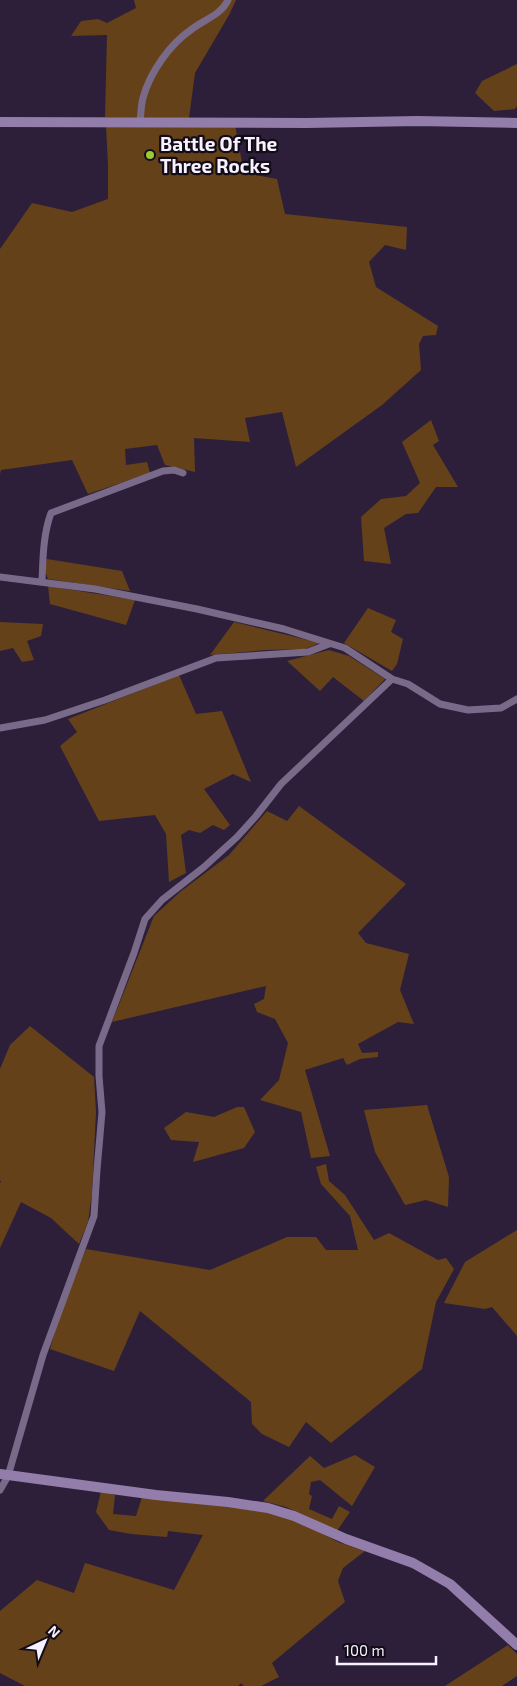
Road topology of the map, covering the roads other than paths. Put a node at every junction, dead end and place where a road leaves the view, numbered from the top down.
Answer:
1 (228, 0) edge
2 (140, 121) junction
3 (0, 122) edge
4 (517, 123) edge
5 (182, 473) dead end
6 (0, 577) edge
7 (42, 581) junction
8 (330, 644) junction
9 (392, 679) junction
10 (517, 699) edge
11 (0, 728) edge
12 (4, 1475) edge
13 (0, 1490) edge
14 (517, 1645) edge

1 - 2 street
2 - 3 street
2 - 4 street
5 - 7 street
6 - 7 street
7 - 8 street
8 - 9 street
8 - 11 street
9 - 10 street
9 - 12 street
12 - 13 street
12 - 14 street

